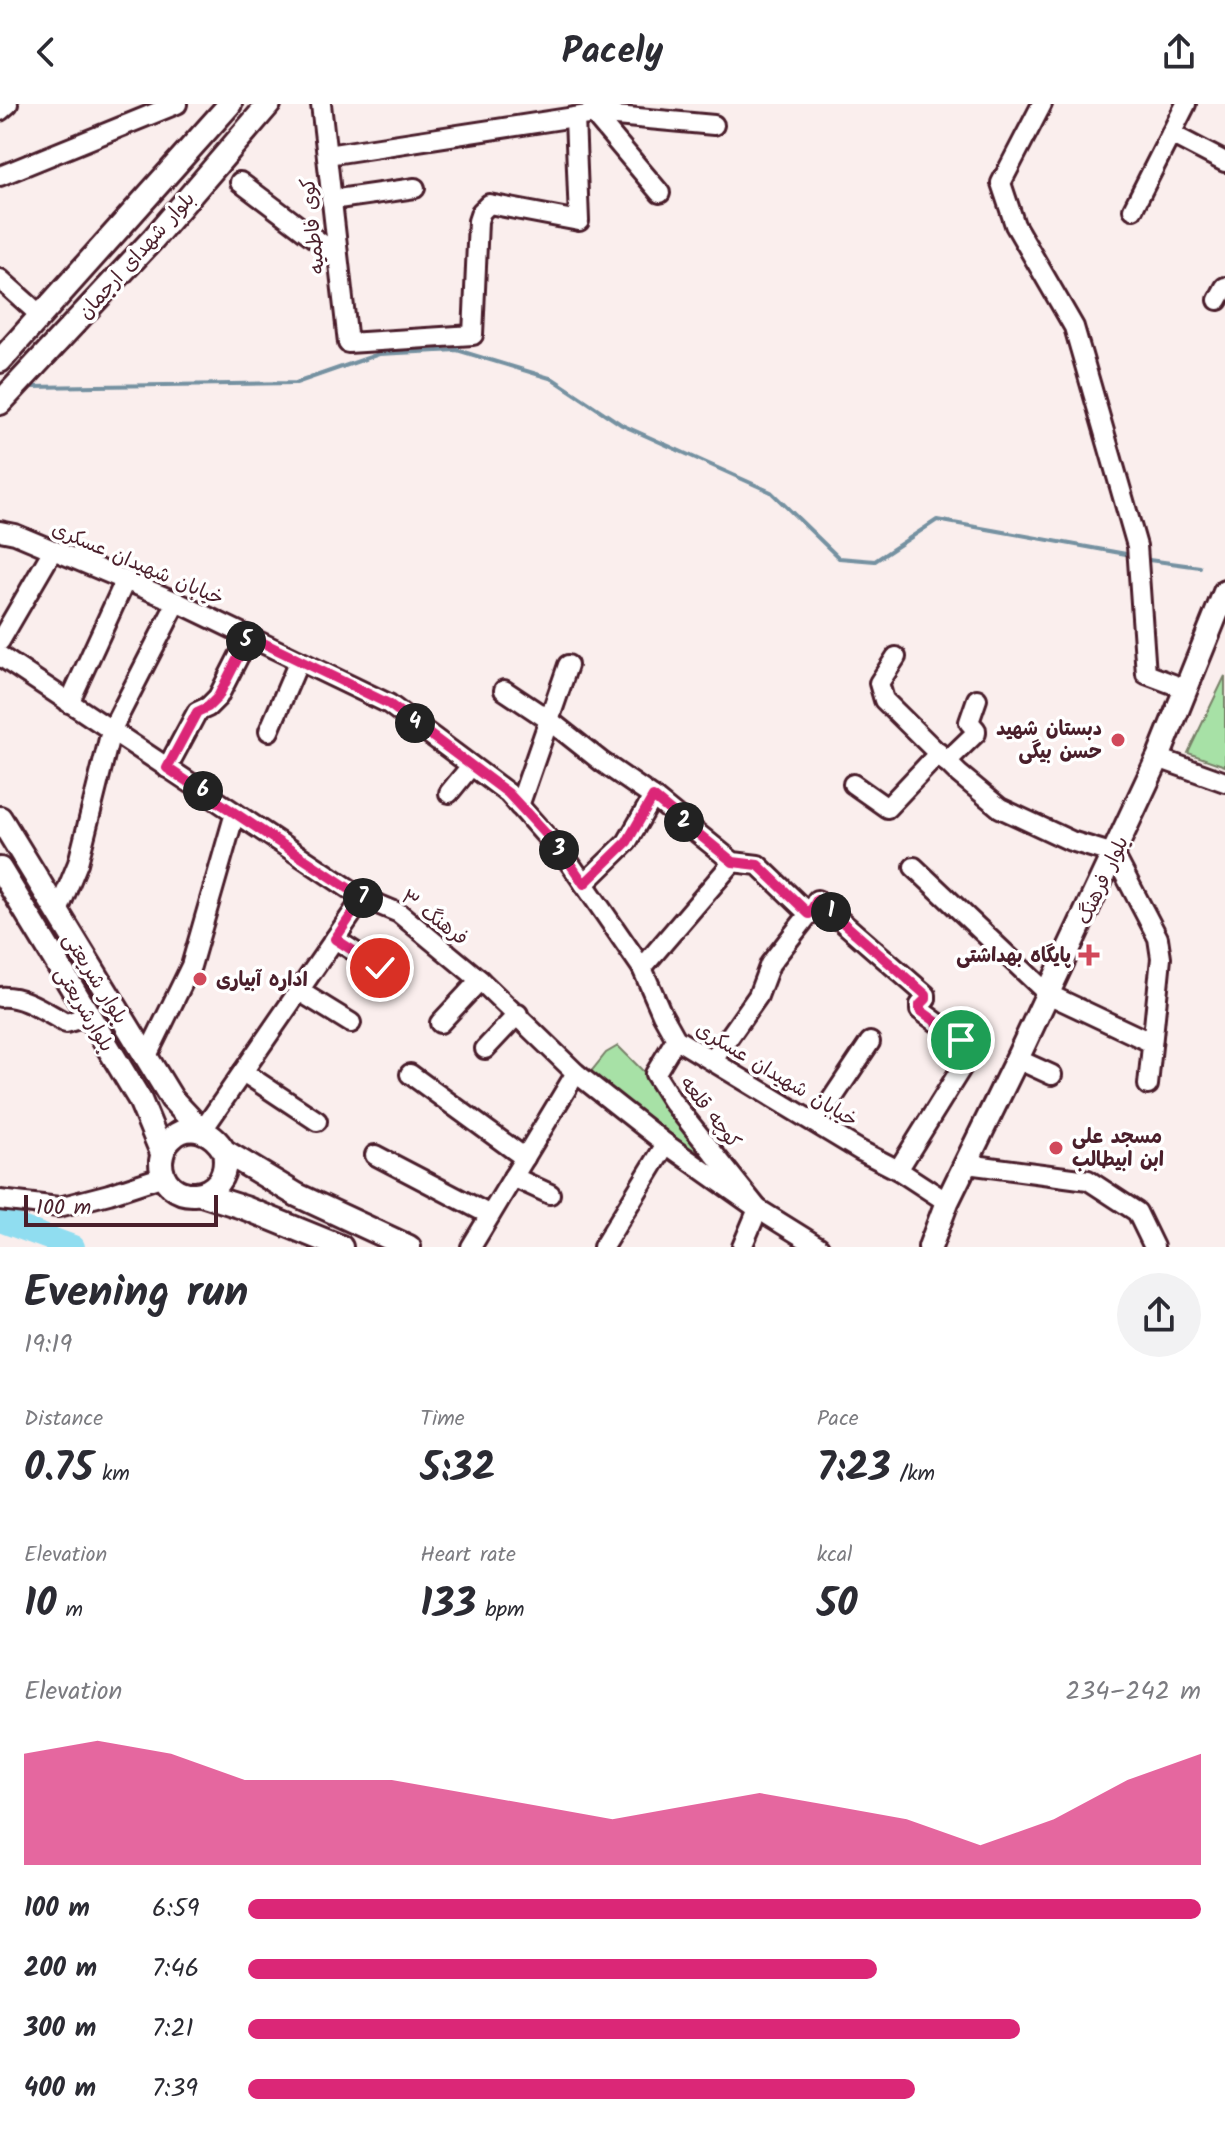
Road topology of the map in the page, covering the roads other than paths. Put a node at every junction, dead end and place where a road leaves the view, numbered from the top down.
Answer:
1 (8, 104) edge
2 (177, 104) edge
3 (230, 104) edge
4 (269, 104) edge
5 (321, 104) edge
6 (1042, 104) edge
7 (1186, 104) edge
8 (0, 111) edge
9 (584, 112) edge
10 (714, 125) dead end
11 (1171, 134) junction
12 (327, 155) junction
13 (1225, 162) edge
14 (0, 176) edge
15 (240, 182) dead end
16 (415, 188) dead end
17 (660, 193) dead end
18 (331, 200) junction
19 (1133, 209) dead end
20 (338, 256) junction
21 (0, 279) edge
22 (40, 315) junction
23 (0, 361) edge
24 (0, 403) edge
25 (0, 531) edge
26 (53, 550) junction
27 (125, 581) junction
28 (1225, 593) edge
29 (177, 602) junction
30 (249, 636) junction
31 (0, 641) edge
32 (0, 656) edge
33 (896, 657) dead end
34 (299, 661) junction
35 (568, 665) dead end
36 (1186, 689) junction
37 (504, 690) dead end
38 (977, 699) dead end
39 (69, 703) junction
40 (549, 720) junction
41 (111, 731) junction
42 (269, 731) dead end
43 (942, 758) junction
44 (1158, 758) junction
45 (471, 766) junction
46 (167, 768) junction
47 (1225, 782) edge
48 (853, 784) dead end
49 (449, 793) dead end
50 (653, 797) junction
51 (519, 806) junction
52 (235, 813) junction
53 (0, 818) edge
54 (1114, 854) junction
55 (733, 862) junction
56 (914, 867) dead end
57 (0, 869) edge
58 (584, 884) junction
59 (363, 898) junction
60 (57, 914) junction
61 (809, 914) junction
62 (335, 939) junction
63 (380, 968) dead end
64 (642, 968) junction
65 (480, 980) junction
66 (299, 991) junction
67 (1048, 994) junction
68 (0, 997) edge
69 (518, 1014) junction
70 (89, 1016) junction
71 (351, 1023) dead end
72 (440, 1023) dead end
73 (676, 1039) junction
74 (870, 1042) dead end
75 (1152, 1043) junction
76 (485, 1049) dead end
77 (146, 1058) junction
78 (1017, 1059) junction
79 (713, 1060) junction
80 (243, 1072) junction
81 (576, 1073) junction
82 (410, 1074) dead end
83 (1052, 1075) dead end
84 (1148, 1085) dead end
85 (317, 1121) dead end
86 (816, 1123) junction
87 (202, 1131) junction
88 (666, 1144) junction
89 (224, 1151) junction
90 (375, 1155) dead end
91 (525, 1158) junction
92 (163, 1164) junction
93 (967, 1164) junction
94 (898, 1170) junction
95 (513, 1177) junction
96 (201, 1194) junction
97 (550, 1194) dead end
98 (297, 1195) junction
99 (0, 1200) edge
100 (947, 1202) junction
101 (758, 1209) junction
102 (490, 1215) junction
103 (281, 1223) junction
104 (341, 1247) edge
105 (409, 1247) edge
106 (471, 1247) edge
107 (603, 1247) edge
108 (742, 1247) edge
109 (819, 1247) edge
110 (930, 1247) edge
111 (1154, 1247) edge

1 - 8 street
2 - 14 street
3 - 22 main road, بلوار شهدای ارجمان
4 - 24 main road, بلوار شهدای ارجمان
5 - 12 street, کوی فاطمیه
6 - 36 street
7 - 11 street
9 - 10 street
9 - 12 street
9 - 17 street
9 - 20 street, کوی فاطمیه
11 - 13 street
11 - 19 street
12 - 18 street, کوی فاطمیه
15 - 20 street
16 - 18 street
18 - 20 street, کوی فاطمیه
21 - 22 street
22 - 23 main road, بلوار شهدای ارجمان
25 - 26 street, خیابان شهیدان عسکری
26 - 27 street, خیابان شهیدان عسکری
26 - 31 street
27 - 29 street, خیابان شهیدان عسکری
27 - 39 street
28 - 36 main road, بلوار فرهنگ
29 - 30 street, خیابان شهیدان عسکری
29 - 41 street
30 - 34 street, خیابان شهیدان عسکری
30 - 46 street
32 - 39 street, فرهنگ ۳
33 - 43 street
34 - 42 street
34 - 45 street, خیابان شهیدان عسکری
35 - 40 street
36 - 44 main road, بلوار فرهنگ
37 - 40 street
38 - 43 street
39 - 41 street, فرهنگ ۳
40 - 50 street
40 - 51 street
41 - 46 street, فرهنگ ۳
41 - 60 street
43 - 48 street
43 - 54 street
44 - 47 street
44 - 54 main road, بلوار فرهنگ
45 - 49 street
45 - 51 street, خیابان شهیدان عسکری
46 - 52 street, فرهنگ ۳
50 - 55 street
50 - 58 street
51 - 58 street, خیابان شهیدان عسکری
52 - 59 street, فرهنگ ۳
52 - 77 street
53 - 60 main road, بلوار شریعتی
54 - 67 main road, بلوار فرهنگ
54 - 75 street
55 - 61 street
55 - 64 street
56 - 67 street
57 - 70 main road, بلوارشریعتی
58 - 64 street, خیابان شهیدان عسکری
59 - 62 street
59 - 65 street, فرهنگ ۳
60 - 77 main road, بلوار شریعتی
61 - 79 street
61 - 94 street
62 - 63 street
62 - 66 street
64 - 73 street, خیابان شهیدان عسکری
65 - 69 street, فرهنگ ۳
65 - 72 street
66 - 71 street
66 - 80 street
67 - 75 street
67 - 78 main road, بلوار فرهنگ
68 - 70 street
69 - 76 street
69 - 81 street, فرهنگ ۳
70 - 92 main road, بلوارشریعتی
73 - 79 street, خیابان شهیدان عسکری
73 - 101 street, کوچه قلعه
74 - 86 street
75 - 84 street
77 - 87 main road, بلوار شریعتی
78 - 83 street
78 - 93 main road, بلوار فرهنگ
79 - 86 street, خیابان شهیدان عسکری
80 - 85 street
80 - 87 street
81 - 88 street, فرهنگ ۳
81 - 91 street
82 - 91 street
86 - 94 street, خیابان شهیدان عسکری
87 - 89 main road
87 - 92 main road
88 - 101 street, فرهنگ ۳
88 - 107 street
89 - 96 main road
89 - 98 main road
90 - 102 street
91 - 95 street
92 - 96 main road
92 - 99 street
93 - 100 main road, بلوار فرهنگ
93 - 111 street
94 - 100 street, خیابان شهیدان عسکری
95 - 97 street
95 - 102 street
96 - 103 main road
98 - 103 main road
98 - 105 main road
100 - 110 main road, بلوار فرهنگ
101 - 108 street
101 - 109 street, فرهنگ ۳
102 - 106 street
103 - 104 main road

